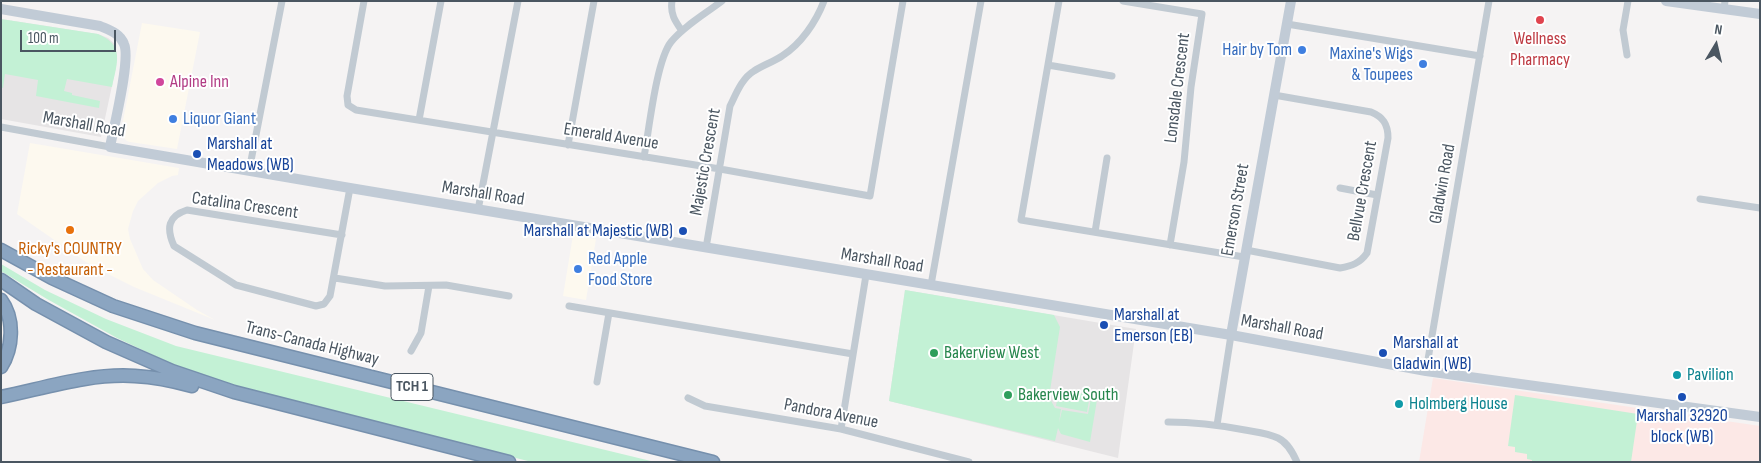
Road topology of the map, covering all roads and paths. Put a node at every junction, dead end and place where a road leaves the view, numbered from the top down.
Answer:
1 (282, 1) edge
2 (364, 1) edge
3 (441, 1) edge
4 (518, 1) edge
5 (594, 1) edge
6 (672, 1) edge
7 (722, 1) edge
8 (824, 1) edge
9 (903, 1) edge
10 (981, 1) edge
11 (1060, 1) edge
12 (1124, 1) edge
13 (1291, 1) edge
14 (1489, 1) edge
15 (1628, 1) edge
16 (1666, 1) edge
17 (1725, 5) edge
18 (1, 9) edge
19 (1760, 14) edge
20 (1287, 24) junction
21 (682, 32) junction
22 (1627, 55) dead end
23 (1480, 56) junction
24 (1048, 65) junction
25 (1112, 76) dead end
26 (1274, 95) junction
27 (419, 120) junction
28 (1, 127) edge
29 (494, 132) junction
30 (568, 144) junction
31 (110, 147) junction
32 (644, 158) junction
33 (1107, 158) dead end
34 (720, 169) junction
35 (249, 171) junction
36 (350, 188) junction
37 (1340, 188) dead end
38 (1377, 195) junction
39 (1700, 199) dead end
40 (1760, 208) edge
41 (478, 210) junction
42 (1095, 232) junction
43 (342, 235) junction
44 (1, 242) edge
45 (1170, 245) junction
46 (706, 248) junction
47 (1, 250) edge
48 (1245, 254) junction
49 (866, 275) junction
50 (52, 278) junction
51 (334, 278) junction
52 (1, 280) edge
53 (429, 286) junction
54 (931, 286) junction
55 (509, 296) dead end
56 (1, 300) edge
57 (569, 306) dead end
58 (609, 313) junction
59 (1231, 335) junction
60 (411, 351) dead end
61 (853, 354) junction
62 (1, 367) edge
63 (1426, 371) junction
64 (597, 382) dead end
65 (1, 397) edge
66 (688, 398) dead end
67 (1760, 417) edge
68 (1168, 422) dead end
69 (1218, 425) junction
70 (363, 426) junction
71 (841, 430) junction
72 (509, 462) edge
73 (713, 462) edge
74 (969, 462) edge
75 (1297, 462) edge

1 - 35 street
2 - 27 street, Emerald Avenue
3 - 27 street
4 - 29 street
5 - 30 street
6 - 21 street
7 - 21 street
8 - 34 street, Majestic Crescent
9 - 34 street, Emerald Avenue
10 - 54 street
11 - 24 street
12 - 45 street, Lonsdale Crescent
13 - 20 main road, Emerson Street
14 - 23 street, Gladwin Road
15 - 22 street
16 - 17 main road
17 - 19 main road
18 - 31 main road
20 - 23 street
20 - 26 main road, Emerson Street
21 - 32 street
23 - 63 street, Gladwin Road
24 - 25 street
24 - 42 street, Bellvue Crescent
26 - 38 street, Bellvue Crescent
26 - 48 main road, Emerson Street
27 - 29 street, Emerald Avenue
28 - 31 street, Marshall Road
29 - 30 street, Emerald Avenue
29 - 41 street
30 - 32 street, Emerald Avenue
31 - 35 main road, Marshall Road
32 - 34 street, Emerald Avenue
33 - 42 street
34 - 46 street, Majestic Crescent
35 - 36 main road, Marshall Road
36 - 41 main road, Marshall Road
36 - 43 street, Catalina Crescent
37 - 38 street
38 - 48 street, Bellvue Crescent
39 - 40 street
41 - 46 main road, Marshall Road
42 - 45 street, Bellvue Crescent
43 - 51 street, Catalina Crescent
43 - 51 street, Catalina Crescent
44 - 50 highway
45 - 48 street, Bellvue Crescent
46 - 49 main road, Marshall Road
47 - 50 highway, Trans-Canada Highway / TCH 1
48 - 59 main road, Emerson Street
49 - 54 main road, Marshall Road
49 - 61 street
50 - 73 highway, Trans-Canada Highway / TCH 1
51 - 53 street
52 - 70 highway
53 - 55 street
53 - 60 street
54 - 59 main road, Marshall Road
56 - 62 highway
57 - 58 street
58 - 61 street
58 - 64 street
59 - 63 main road, Marshall Road
59 - 69 street, Emerson Street
61 - 71 street
63 - 67 main road, Marshall Road
65 - 70 highway
66 - 71 street, Pandora Avenue
68 - 69 street
69 - 75 street
70 - 72 highway
71 - 74 street, Pandora Avenue

